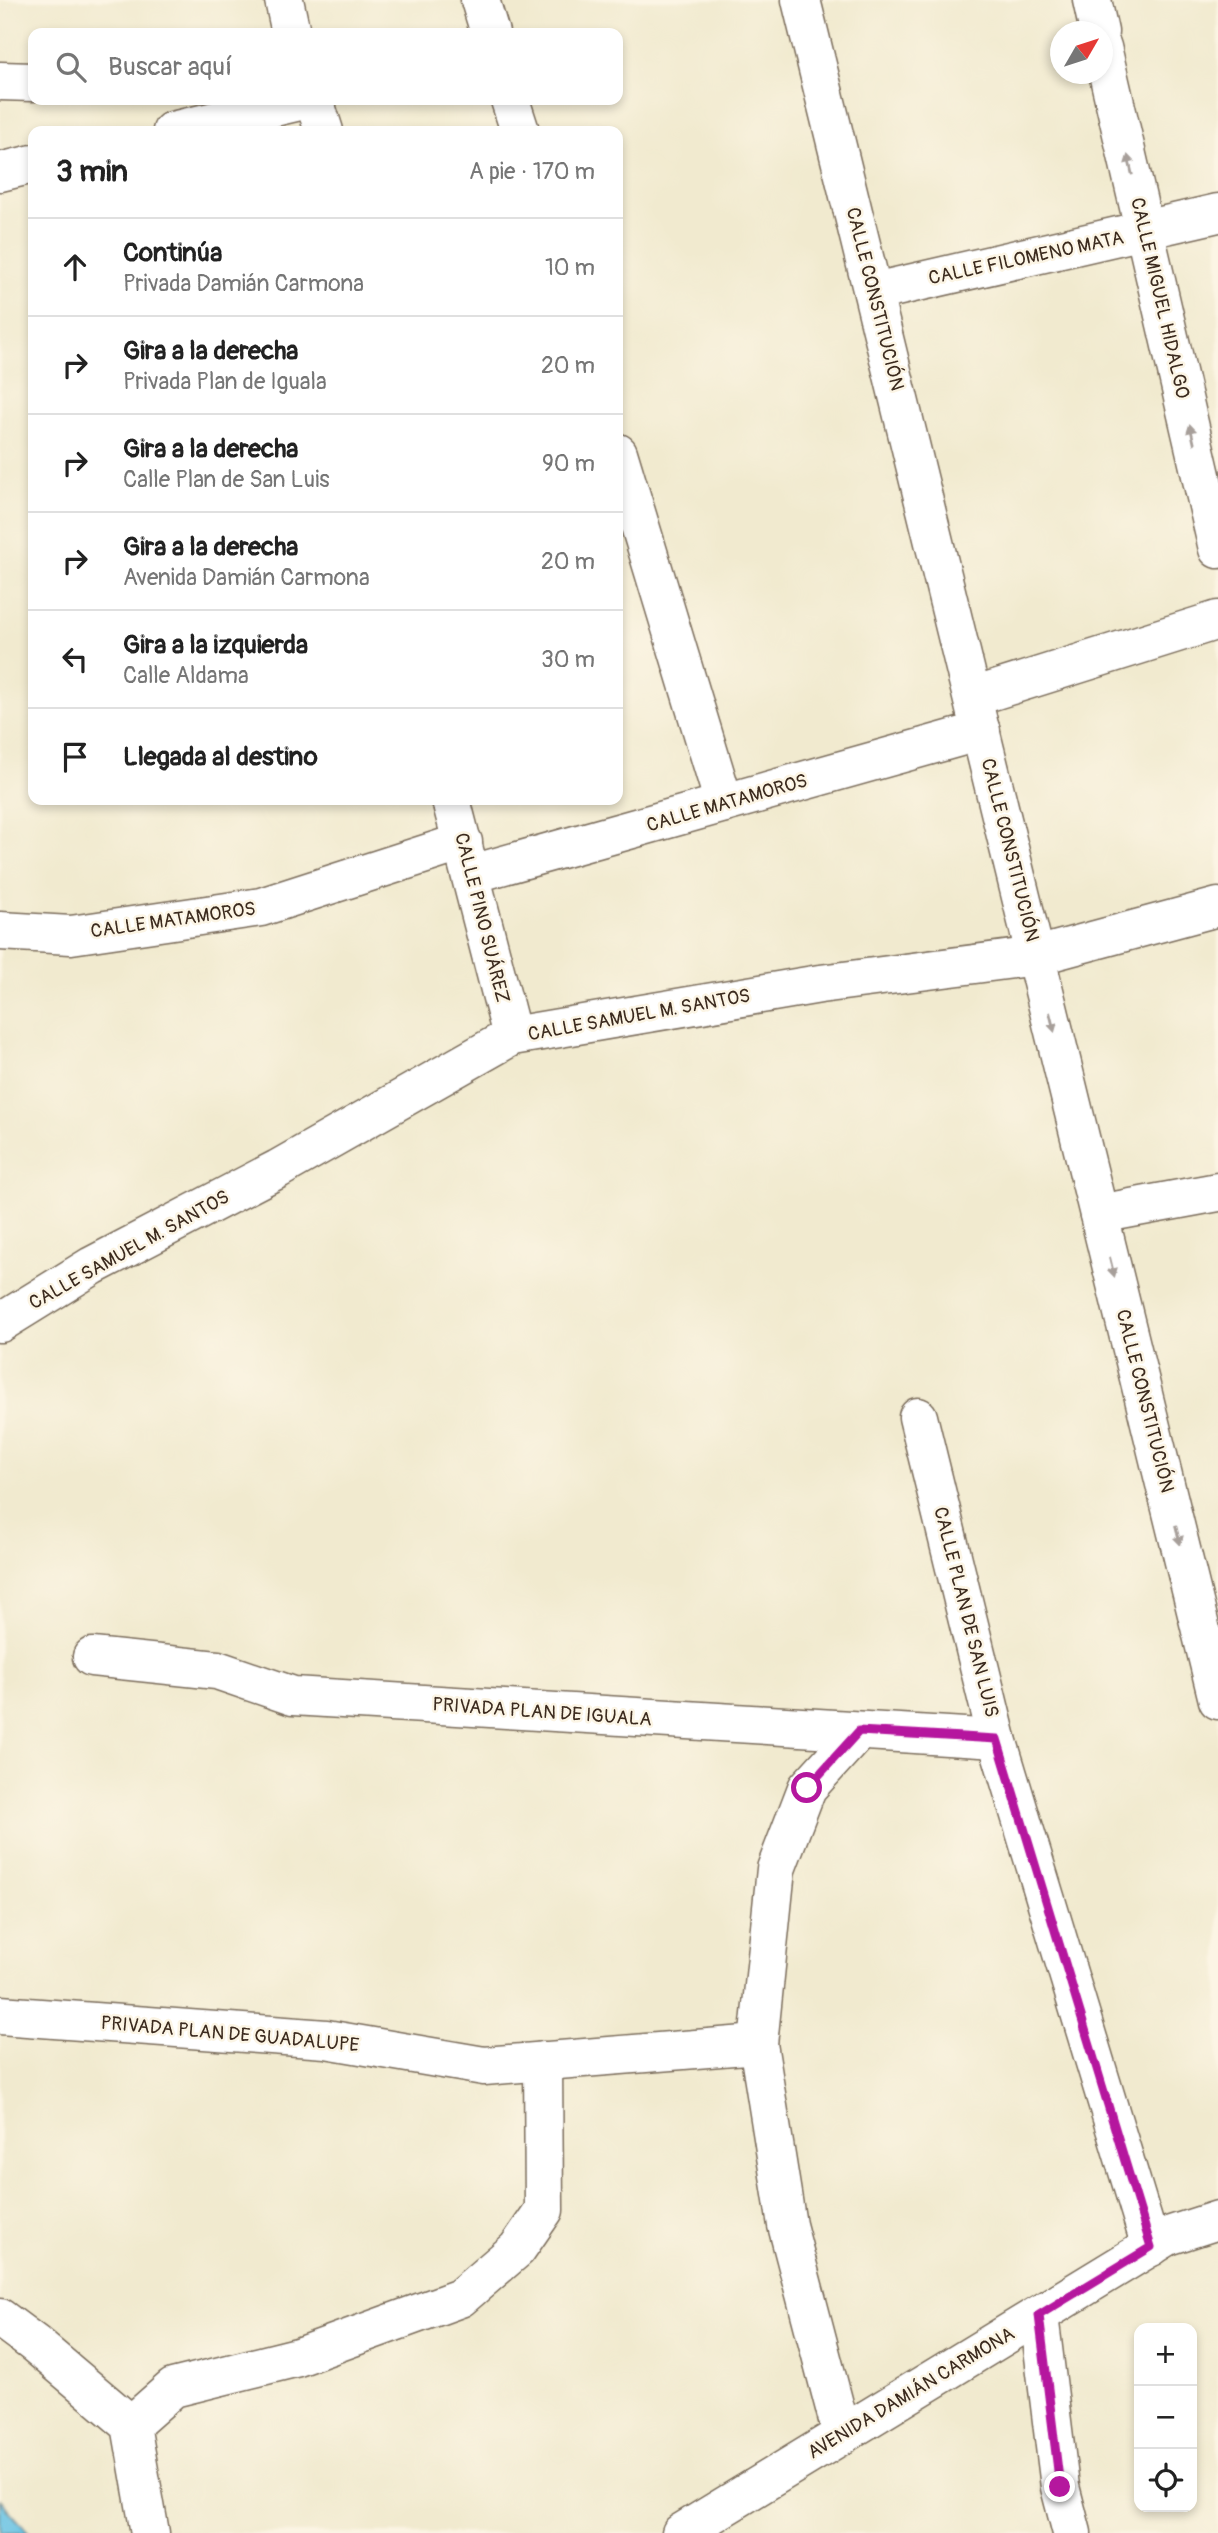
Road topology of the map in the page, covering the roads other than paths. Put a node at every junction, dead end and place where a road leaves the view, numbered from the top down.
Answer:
1 (284, 0) edge
2 (480, 0) edge
3 (801, 0) edge
4 (1092, 0) edge
5 (1097, 21) edge
6 (290, 28) edge
7 (488, 28) edge
8 (0, 82) edge
9 (28, 82) edge
10 (1111, 84) edge
11 (283, 105) edge
12 (316, 105) edge
13 (512, 105) edge
14 (193, 126) edge
15 (322, 126) edge
16 (518, 126) edge
17 (28, 165) edge
18 (0, 172) edge
19 (1218, 214) edge
20 (1145, 232) junction
21 (874, 292) junction
22 (623, 470) edge
23 (1218, 549) edge
24 (1218, 620) edge
25 (977, 714) junction
26 (724, 803) junction
27 (452, 805) edge
28 (467, 858) junction
29 (1218, 907) edge
30 (0, 930) edge
31 (1036, 956) junction
32 (512, 1036) junction
33 (1218, 1192) edge
34 (1099, 1214) junction
35 (0, 1323) edge
36 (918, 1417) dead end
37 (92, 1657) dead end
38 (1218, 1700) edge
39 (859, 1731) junction
40 (997, 1739) junction
41 (0, 2015) edge
42 (758, 2043) junction
43 (543, 2061) junction
44 (1218, 2220) edge
45 (1151, 2247) junction
46 (1039, 2315) junction
47 (0, 2318) edge
48 (131, 2425) junction
49 (842, 2435) junction
50 (149, 2533) edge
51 (681, 2533) edge
52 (1072, 2533) edge

1 - 6 street
2 - 7 street
3 - 21 street, CALLE CONSTITUCIÓN
4 - 5 street
8 - 9 street
20 -> 10 street, CALLE MIGUEL HIDALGO
11 - 14 street
12 - 15 street
13 - 16 street
17 - 18 street
19 - 20 street, CALLE FILOMENO MATA
20 - 21 street, CALLE FILOMENO MATA
23 -> 20 street, CALLE MIGUEL HIDALGO
21 - 25 street, CALLE CONSTITUCIÓN
22 - 26 street
24 - 25 street, CALLE MATAMOROS
25 - 26 street, CALLE MATAMOROS
25 - 31 street, CALLE CONSTITUCIÓN
26 - 28 street, CALLE MATAMOROS
27 - 28 street, CALLE PINO SUÁREZ
28 - 30 street, CALLE MATAMOROS
28 - 32 street, CALLE PINO SUÁREZ
29 - 31 street, CALLE SAMUEL M. SANTOS
31 - 32 street, CALLE SAMUEL M. SANTOS
31 -> 34 street, CALLE CONSTITUCIÓN
32 - 35 street, CALLE SAMUEL M. SANTOS
33 - 34 street
34 -> 38 street, CALLE CONSTITUCIÓN
36 - 40 street, CALLE PLAN DE SAN LUIS
37 - 39 street, PRIVADA PLAN DE IGUALA
39 - 40 street, PRIVADA PLAN DE IGUALA
39 - 42 street
40 - 45 street, CALLE PLAN DE SAN LUIS
41 - 43 street, PRIVADA PLAN DE GUADALUPE
42 - 43 street, PRIVADA PLAN DE GUADALUPE
42 - 49 street
43 - 48 street
44 - 45 street, AVENIDA DAMIÁN CARMONA
45 - 46 street, AVENIDA DAMIÁN CARMONA
46 - 49 street, AVENIDA DAMIÁN CARMONA
46 - 52 street
47 - 48 street
48 - 50 street
49 - 51 street, AVENIDA DAMIÁN CARMONA

